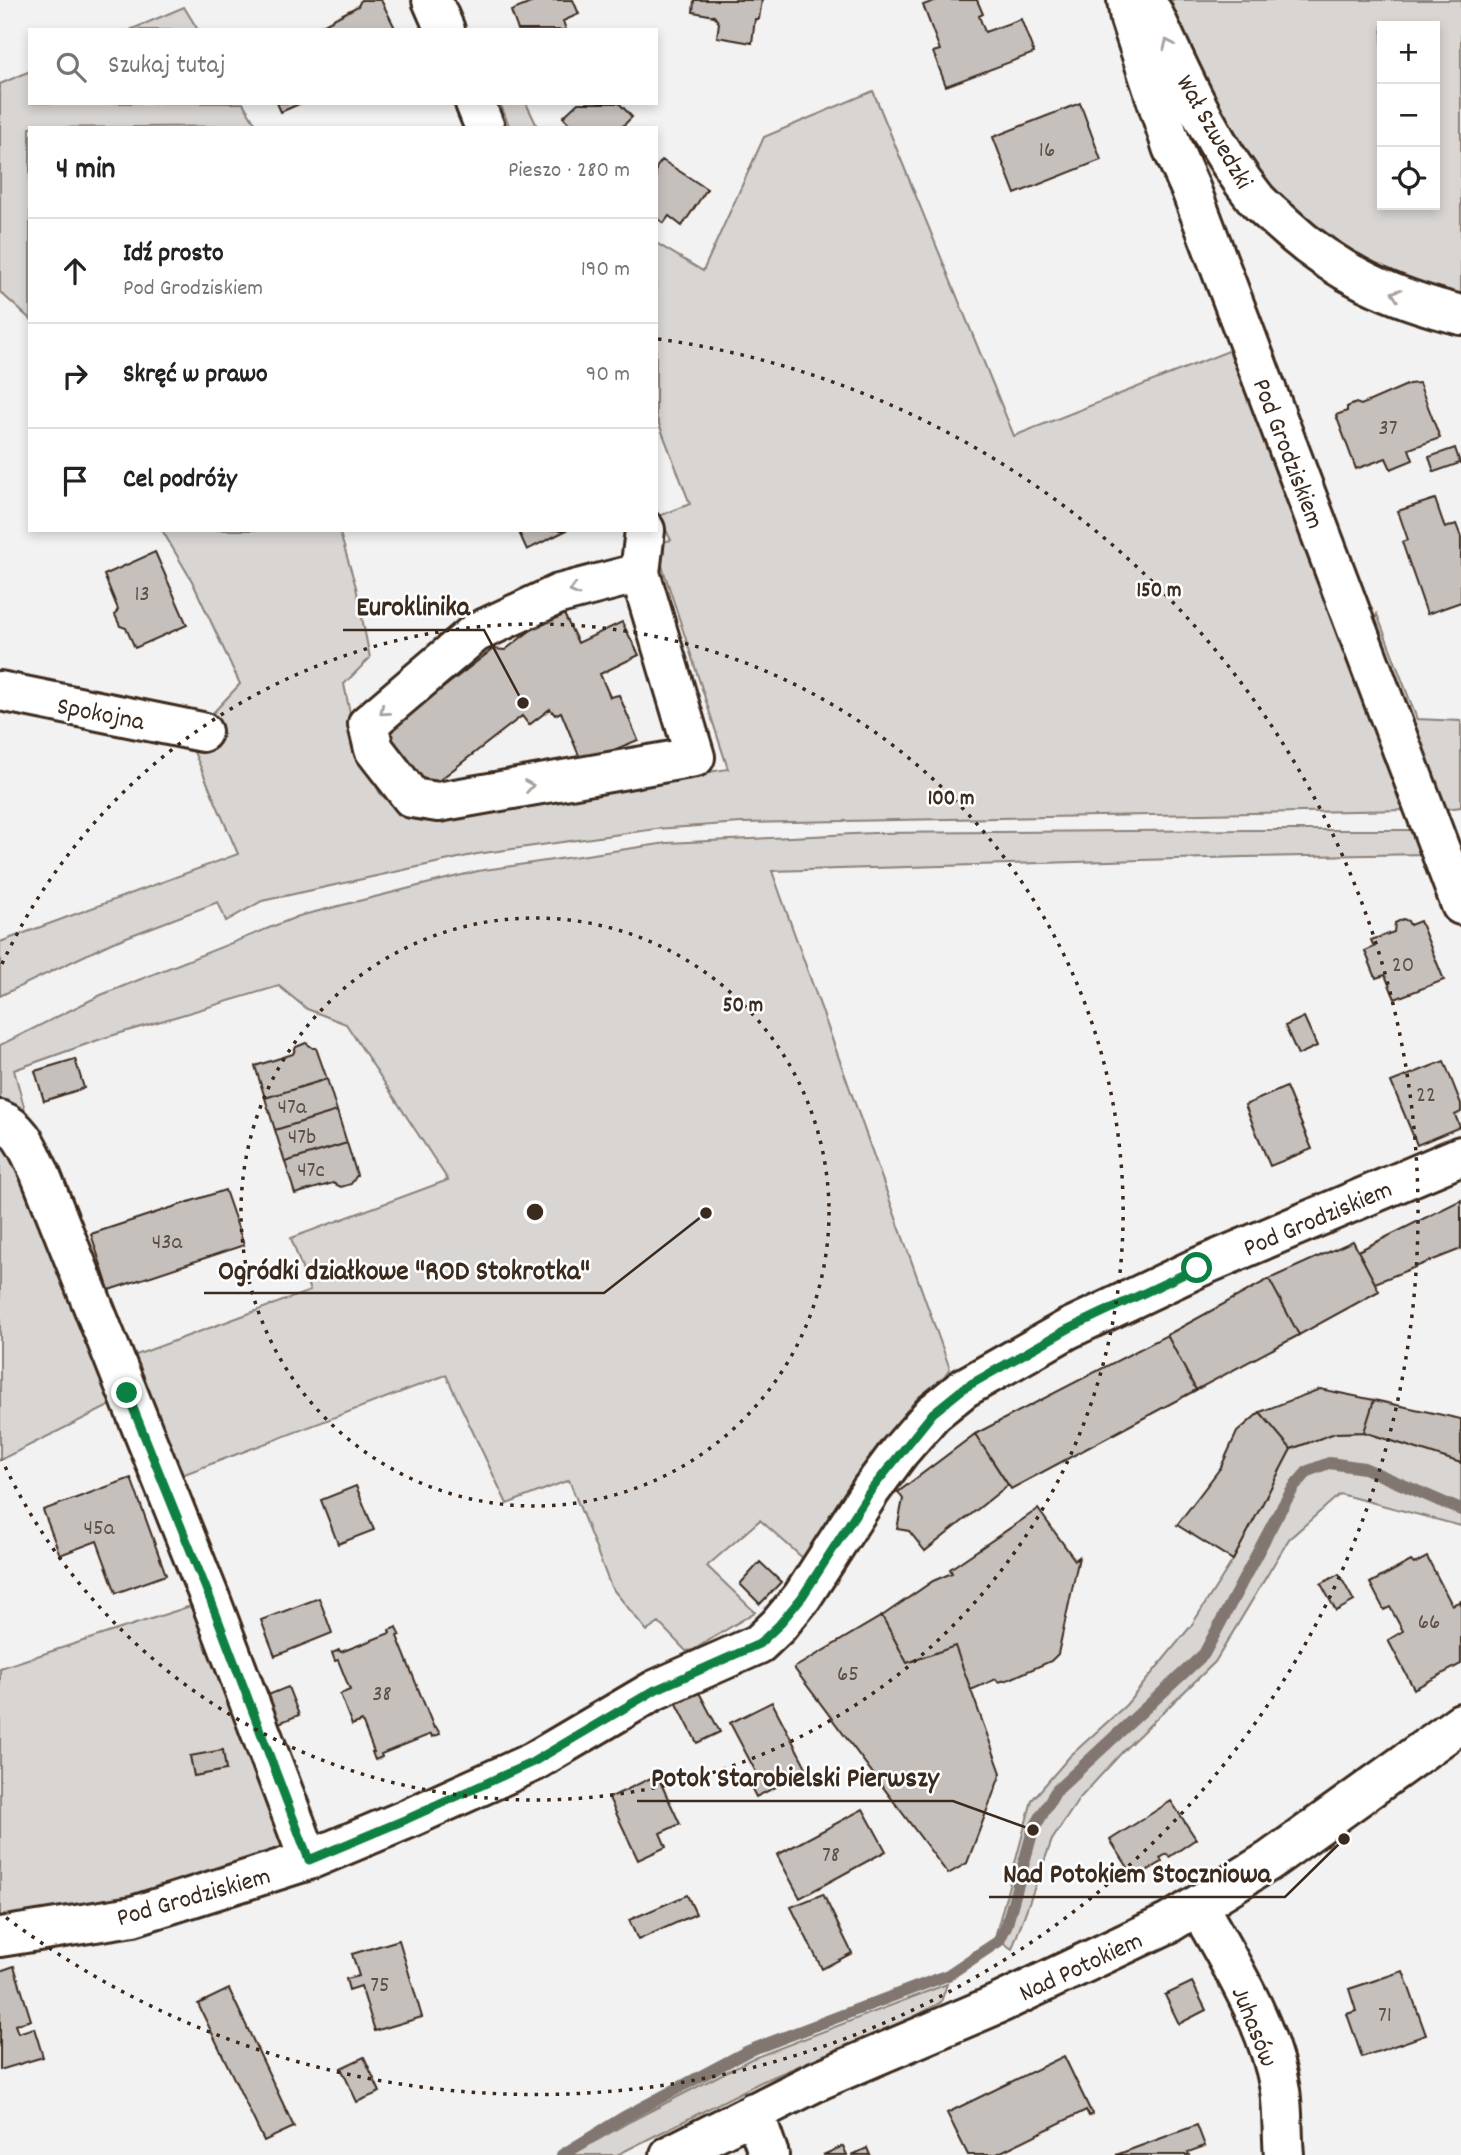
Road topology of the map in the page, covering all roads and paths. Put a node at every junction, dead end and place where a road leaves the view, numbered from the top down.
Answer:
1 (432, 0) edge
2 (1127, 0) edge
3 (1142, 0) edge
4 (444, 28) edge
5 (476, 105) edge
6 (484, 126) edge
7 (1461, 315) edge
8 (645, 532) edge
9 (640, 573) junction
10 (0, 691) edge
11 (202, 732) dead end
12 (1461, 905) edge
13 (0, 1120) edge
14 (1461, 1156) edge
15 (1461, 1723) edge
16 (309, 1860) junction
17 (1198, 1906) junction
18 (0, 1937) edge
19 (754, 2112) junction
20 (670, 2155) edge
21 (769, 2155) edge
22 (1284, 2155) edge

1 - 4 street
2 - 12 street, Pod Grodziskiem
7 -> 3 street, Wał Szwedzki
5 - 6 street
8 - 9 street
9 -> 9 street
10 - 11 street, Spokojna
13 - 16 street
14 - 16 street, Pod Grodziskiem
15 - 17 street, Nad Potokiem
16 - 18 street, Pod Grodziskiem
17 - 19 street, Nad Potokiem
17 - 22 street, Juhasów
19 - 20 street, Nad Potokiem
19 - 21 street

